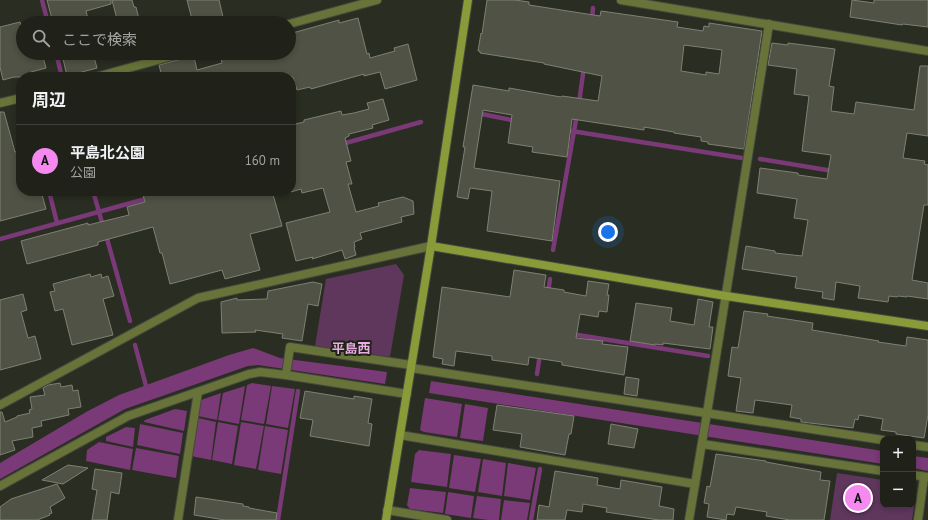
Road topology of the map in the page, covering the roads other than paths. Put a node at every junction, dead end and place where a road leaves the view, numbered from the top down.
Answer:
1 (377, 0) edge
2 (468, 0) edge
3 (621, 0) edge
4 (632, 1) edge
5 (296, 22) edge
6 (769, 24) junction
7 (928, 51) edge
8 (158, 60) edge
9 (114, 72) edge
10 (16, 99) edge
11 (0, 103) edge
12 (431, 246) junction
13 (726, 296) junction
14 (928, 326) edge
15 (411, 367) junction
16 (286, 375) junction
17 (198, 392) junction
18 (407, 394) junction
19 (0, 405) edge
20 (707, 413) junction
21 (400, 435) junction
22 (880, 440) edge
23 (702, 441) junction
24 (916, 445) edge
25 (928, 447) edge
26 (880, 471) edge
27 (916, 475) edge
28 (926, 477) edge
29 (695, 484) junction
30 (0, 486) edge
31 (387, 510) junction
32 (178, 520) edge
33 (386, 520) edge
34 (447, 520) edge
35 (689, 520) edge
36 (918, 520) edge

1 - 5 street
2 - 12 street
3 - 4 street
4 - 6 street
6 - 7 street
6 - 13 street
8 - 9 street
10 - 11 street
12 - 13 street
12 - 15 street
12 - 19 street
13 - 14 street
13 - 20 street
15 - 16 street
15 - 18 street
15 - 20 street
16 - 17 street
16 - 18 street
17 - 30 street
17 - 32 street
18 - 21 street
20 - 22 street
20 - 23 street
21 - 29 street
21 - 31 street
23 - 26 street
23 - 29 street
24 - 25 street
27 - 28 street
28 - 36 street
29 - 35 street
31 - 33 street
31 - 34 street

